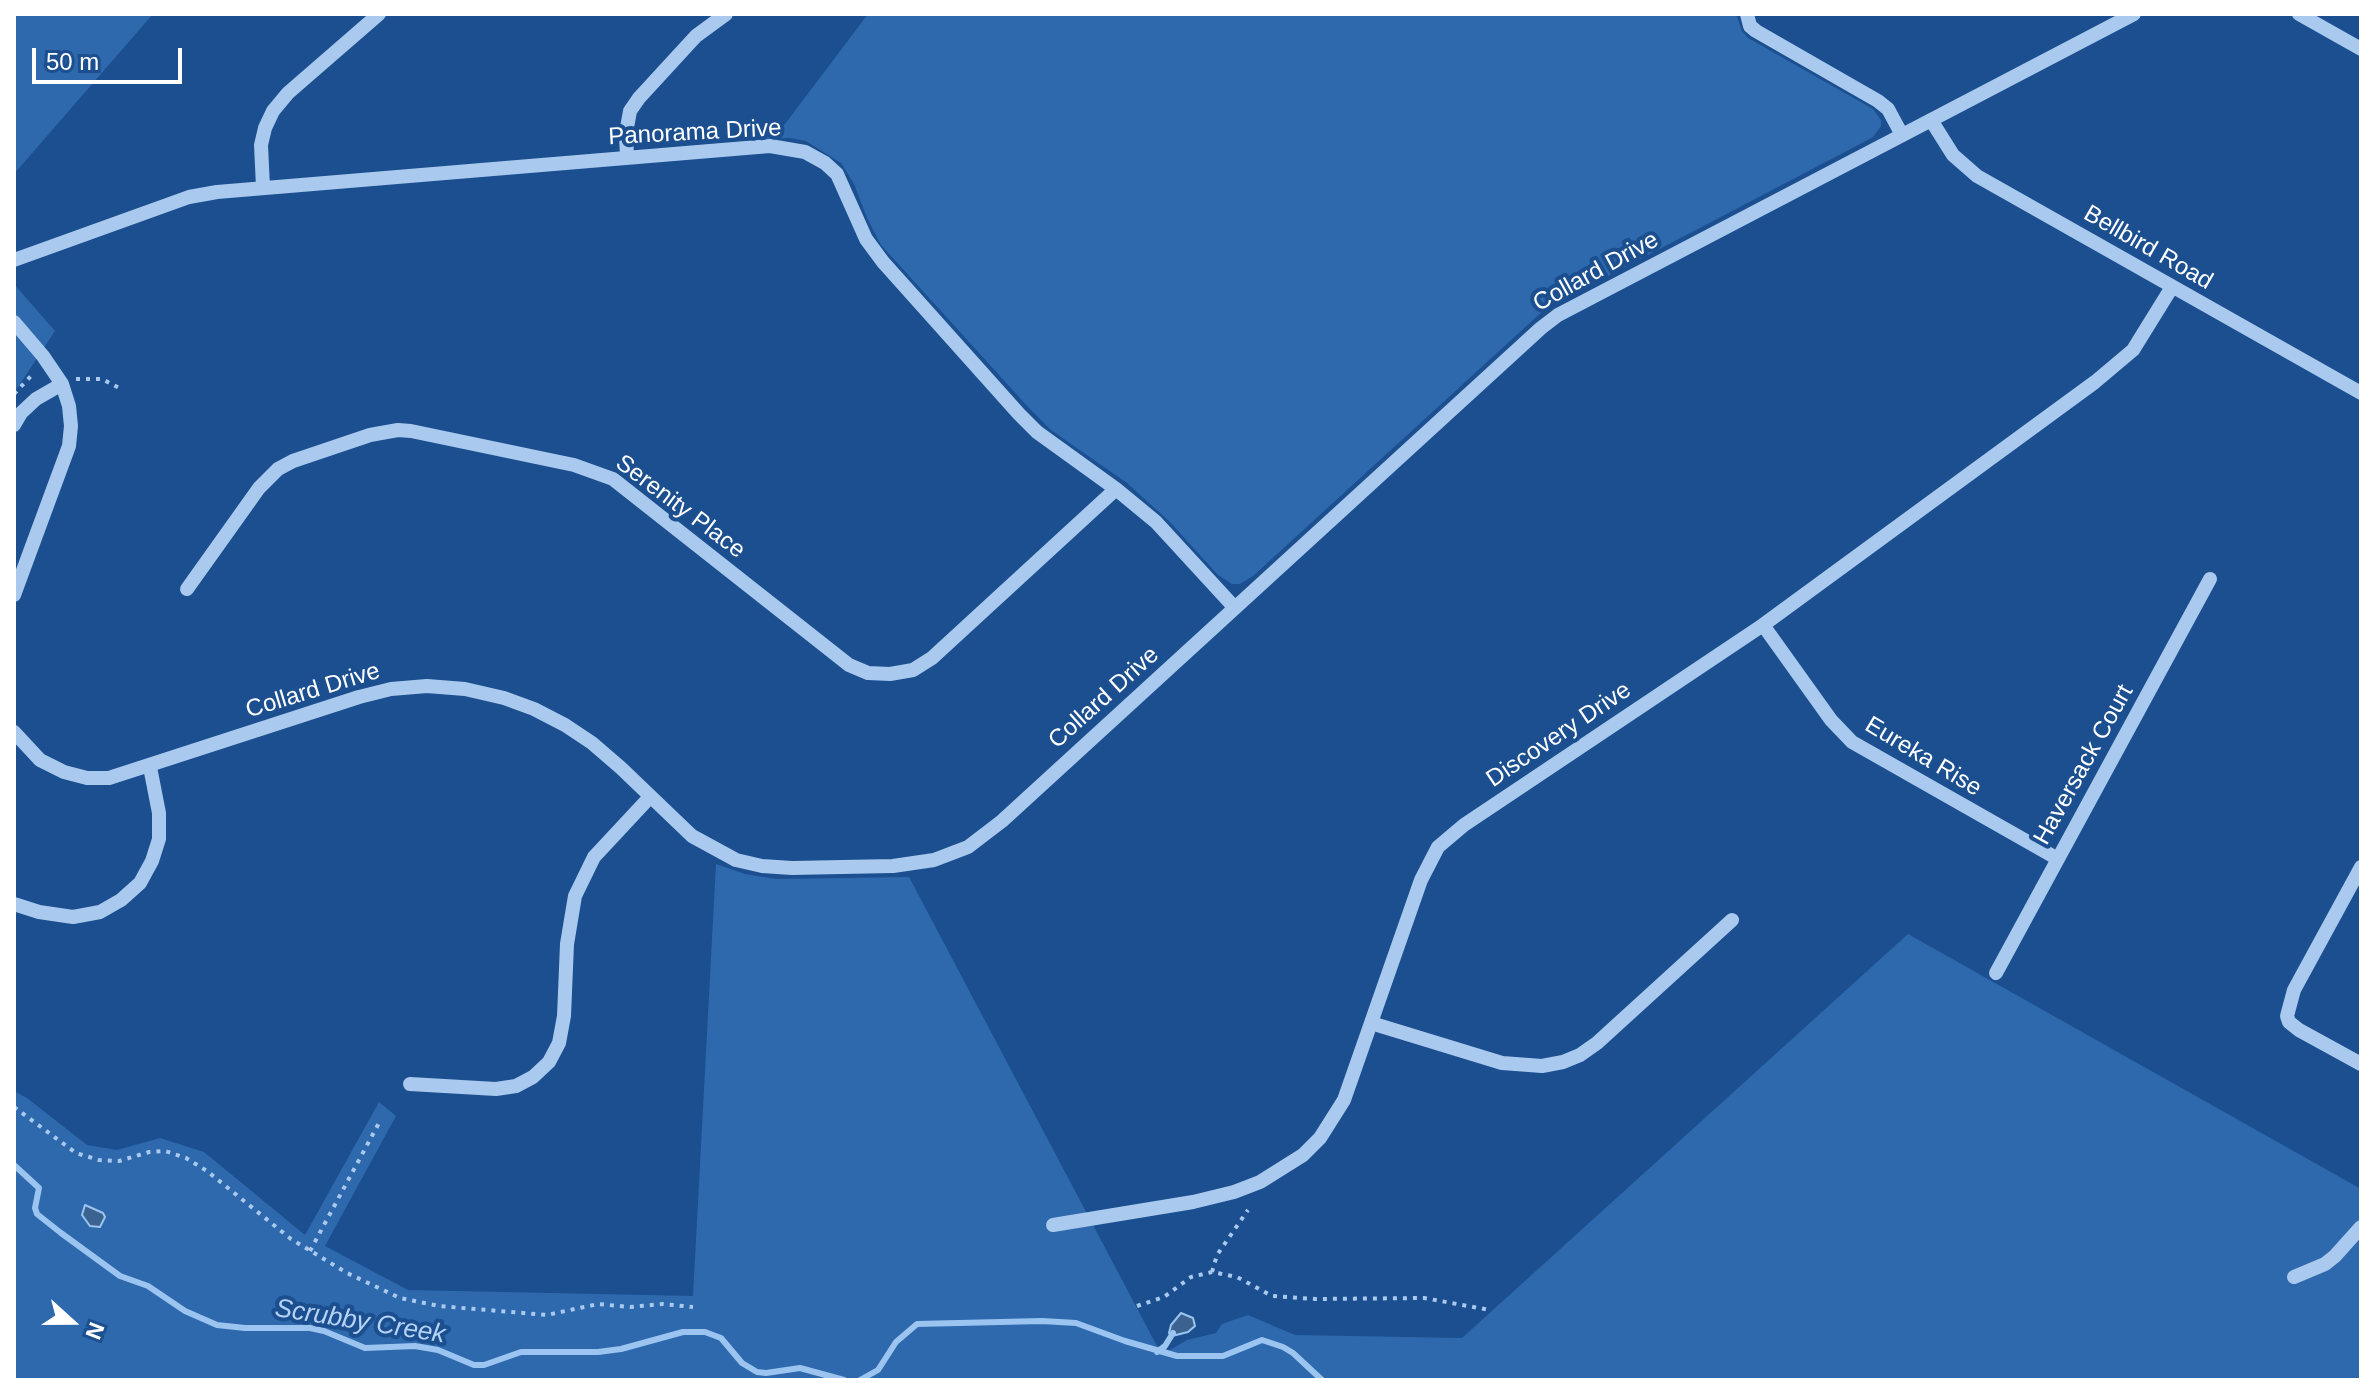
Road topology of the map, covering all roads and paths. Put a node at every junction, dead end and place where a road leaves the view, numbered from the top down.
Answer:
1 (379, 14) edge
2 (726, 14) edge
3 (2134, 14) edge
4 (2299, 14) edge
5 (1746, 16) edge
6 (2361, 49) edge
7 (1931, 120) junction
8 (1902, 135) junction
9 (627, 158) junction
10 (263, 187) junction
11 (14, 260) edge
12 (2172, 287) junction
13 (14, 322) edge
14 (32, 375) dead end
15 (62, 384) junction
16 (123, 390) dead end
17 (2361, 393) edge
18 (14, 394) edge
19 (14, 425) edge
20 (1116, 489) junction
21 (2210, 579) dead end
22 (187, 589) dead end
23 (14, 595) edge
24 (1235, 608) junction
25 (1763, 625) junction
26 (14, 732) edge
27 (150, 767) junction
28 (649, 798) junction
29 (2058, 859) junction
30 (2361, 867) edge
31 (14, 904) edge
32 (1732, 920) dead end
33 (1996, 973) dead end
34 (1371, 1023) junction
35 (2361, 1064) edge
36 (410, 1084) dead end
37 (14, 1107) edge
38 (380, 1121) dead end
39 (1248, 1210) dead end
40 (1053, 1225) dead end
41 (2361, 1227) edge
42 (310, 1251) junction
43 (1212, 1272) junction
44 (2294, 1277) dead end
45 (1137, 1306) dead end
46 (693, 1307) dead end
47 (1490, 1310) dead end

1 - 10 street
2 - 9 street
3 - 7 street, Collard Drive
4 - 6 street
5 - 8 street
7 - 8 street, Collard Drive
7 - 12 street, Bellbird Road
8 - 24 street, Collard Drive
9 - 10 street, Panorama Drive
9 - 20 street, Panorama Drive
10 - 11 street, Panorama Drive
12 - 17 street, Bellbird Road
12 - 25 street, Discovery Drive
13 - 15 street
14 - 18 path
15 - 16 path
15 - 19 street
15 - 23 street
20 - 22 street, Serenity Place
20 - 24 street, Panorama Drive
21 - 29 street, Haversack Court
24 - 28 street, Collard Drive
25 - 29 street, Eureka Rise
25 - 34 street, Discovery Drive
26 - 27 street, Collard Drive
27 - 28 street, Collard Drive
27 - 31 street
28 - 36 street
29 - 33 street, Haversack Court
30 - 35 street
32 - 34 street
34 - 40 street, Discovery Drive
37 - 42 path
38 - 42 path
39 - 43 path
41 - 44 street
42 - 46 path
43 - 45 path
43 - 47 path

